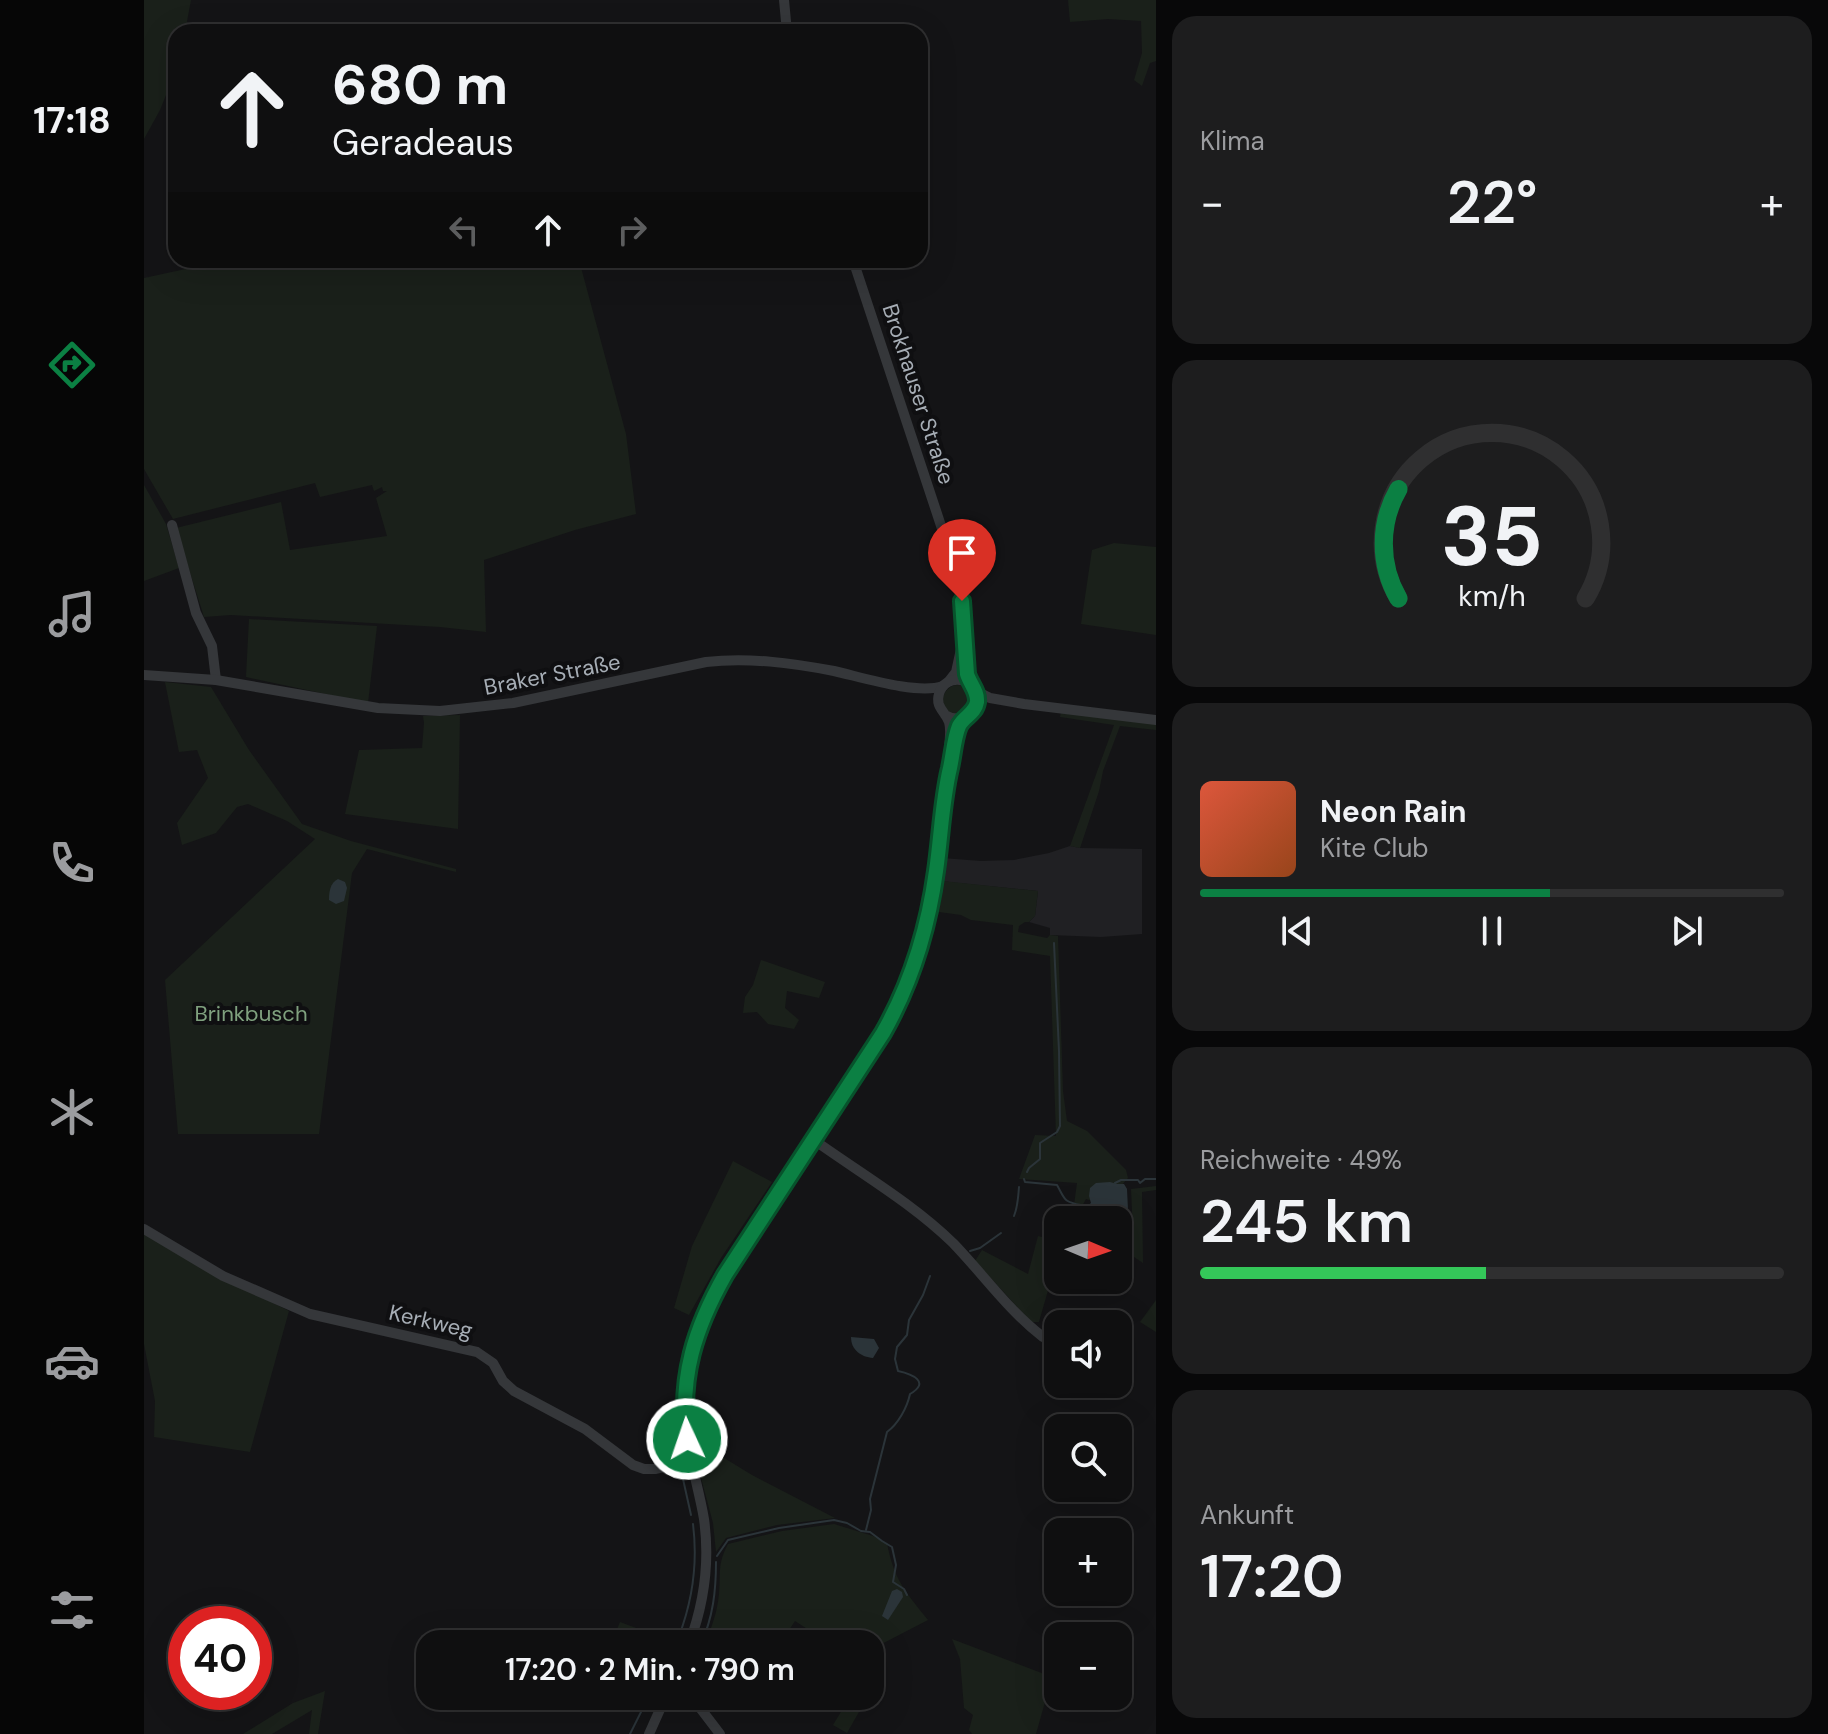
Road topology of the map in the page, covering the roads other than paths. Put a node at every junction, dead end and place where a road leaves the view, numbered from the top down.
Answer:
1 (784, 0) edge
2 (786, 24) edge
3 (856, 268) edge
4 (172, 525) dead end
5 (964, 635) junction
6 (144, 675) edge
7 (216, 680) junction
8 (946, 684) junction
9 (894, 685) junction
10 (973, 688) junction
11 (938, 704) junction
12 (1024, 704) junction
13 (974, 710) junction
14 (945, 715) junction
15 (965, 718) junction
16 (1156, 720) edge
17 (949, 773) junction
18 (814, 1140) junction
19 (144, 1229) edge
20 (1043, 1337) dead end
21 (690, 1461) junction
22 (694, 1630) edge
23 (660, 1710) edge
24 (702, 1710) edge
25 (649, 1734) edge
26 (720, 1734) edge

1 - 2 street
3 - 5 street, Brokhauser Straße
4 - 7 street
5 - 8 street, Brokhauser Straße
5 - 10 street, Brokhauser Straße
6 - 7 street, Braker Straße
7 - 9 street, Braker Straße
8 - 9 street, Braker Straße
8 - 10 street
8 - 11 street
9 - 11 street, Braker Straße
10 - 12 street
10 - 13 street
11 - 14 street
12 - 13 street
12 - 16 street
13 - 15 street
14 - 15 street
14 - 17 street
15 - 17 street
17 - 18 street
18 - 20 street
18 - 21 street
19 - 21 street, Kerkweg
21 - 22 street
23 - 25 street
24 - 26 street

